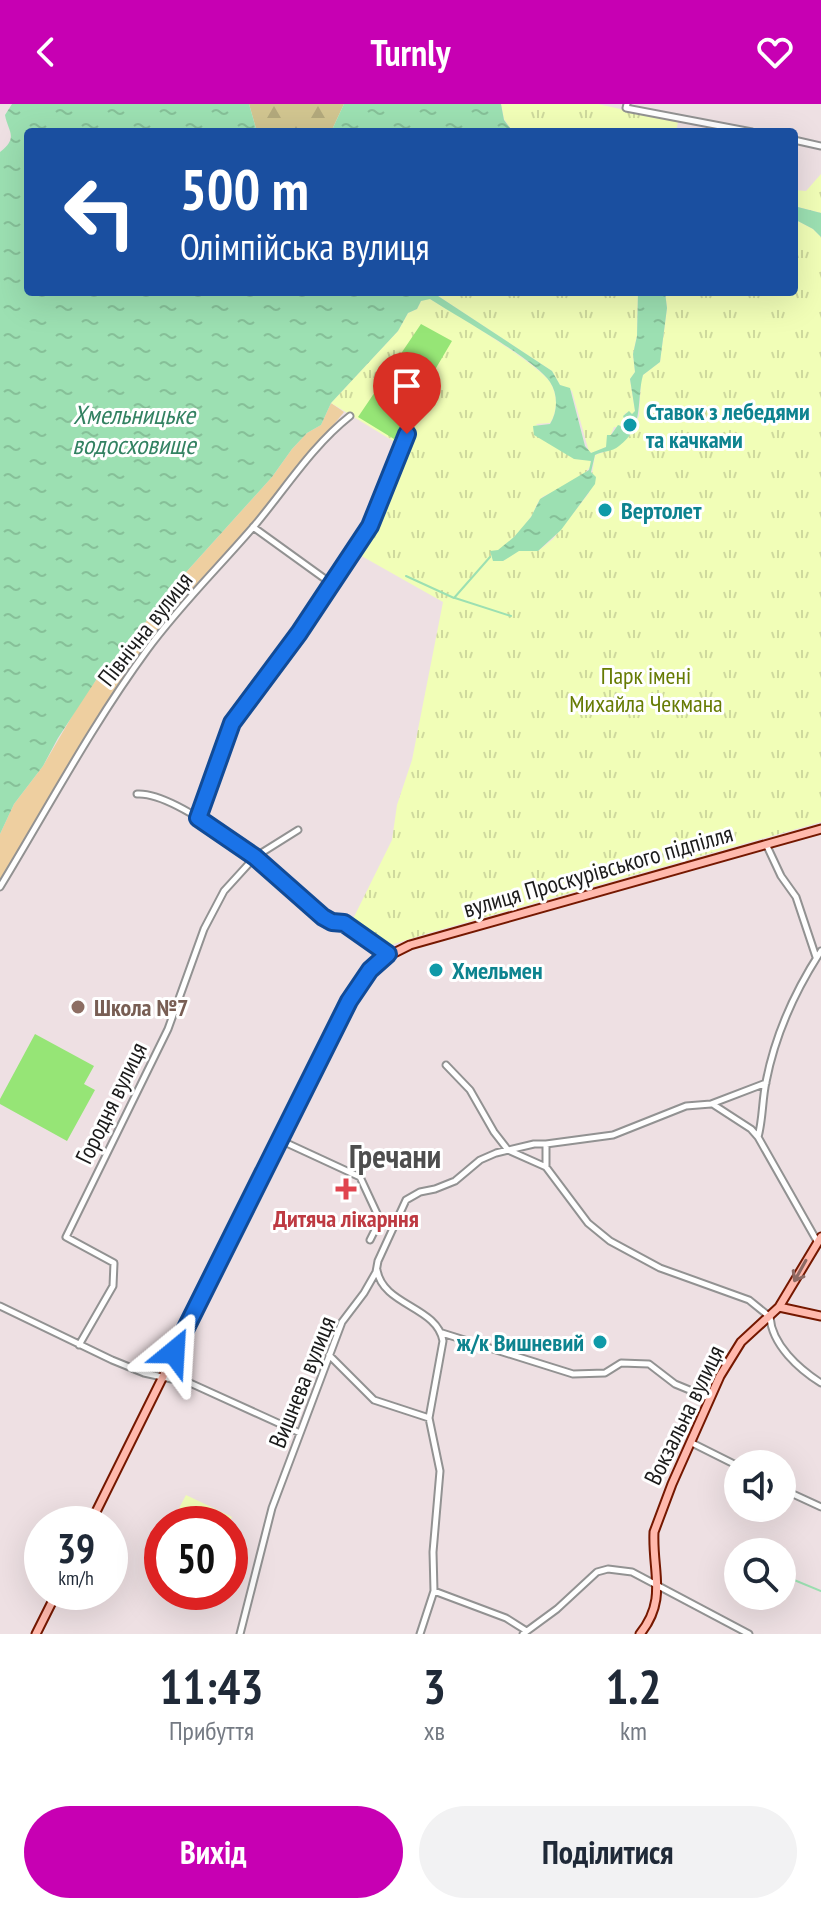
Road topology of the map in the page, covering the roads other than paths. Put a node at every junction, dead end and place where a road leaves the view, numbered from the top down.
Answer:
1 (627, 106) edge
2 (733, 128) edge
3 (798, 141) edge
4 (821, 146) edge
5 (350, 416) dead end
6 (407, 434) dead end
7 (253, 527) junction
8 (332, 584) junction
9 (137, 794) dead end
10 (198, 818) junction
11 (821, 829) edge
12 (298, 830) dead end
13 (766, 844) junction
14 (255, 857) junction
15 (0, 887) edge
16 (821, 951) edge
17 (388, 954) junction
18 (816, 958) junction
19 (446, 1065) dead end
20 (766, 1083) junction
21 (711, 1104) junction
22 (758, 1137) junction
23 (279, 1140) junction
24 (546, 1144) junction
25 (508, 1150) junction
26 (546, 1167) junction
27 (819, 1239) edge
28 (370, 1240) dead end
29 (378, 1261) junction
30 (0, 1306) edge
31 (779, 1307) junction
32 (821, 1316) edge
33 (770, 1317) junction
34 (442, 1333) junction
35 (79, 1345) junction
36 (329, 1355) junction
37 (161, 1378) junction
38 (821, 1383) edge
39 (709, 1398) junction
40 (429, 1418) junction
41 (300, 1433) junction
42 (692, 1443) junction
43 (724, 1459) edge
44 (796, 1495) edge
45 (99, 1506) edge
46 (821, 1507) edge
47 (657, 1587) junction
48 (434, 1591) junction
49 (48, 1610) edge
50 (524, 1632) edge
51 (36, 1634) edge
52 (240, 1634) edge
53 (420, 1634) edge
54 (640, 1634) edge
55 (749, 1634) edge

1 - 2 street
3 - 4 street
5 - 7 street, Північна вулиця
6 - 8 street
7 - 8 street
7 - 15 street, Північна вулиця
8 - 10 street
9 - 10 street
10 - 14 street
11 - 13 main road, вулиця Проскурівського підпілля
12 - 14 street
13 - 17 main road, вулиця Проскурівського підпілля
13 - 18 street
14 - 17 street
14 - 35 street, Городня вулиця
16 - 18 street
17 - 23 main road
18 - 20 street
19 - 25 street
20 - 21 street, Вишнева вулиця
20 - 22 street
21 - 22 street
21 - 24 street, Вишнева вулиця
22 - 27 street
23 - 28 street
23 - 37 main road
24 - 25 street, Вишнева вулиця
24 - 26 street
25 - 26 street
25 - 29 street, Вишнева вулиця
26 - 33 street
27 -> 31 main road, Вокзальна вулиця
29 - 34 street
29 - 36 street, Вишнева вулиця
30 - 35 street
31 - 32 main road
31 - 33 main road, Вокзальна вулиця
33 - 38 street
33 - 39 main road, Вокзальна вулиця
34 - 39 street
34 - 40 street
35 - 37 street
36 - 40 street
36 - 41 street, Вишнева вулиця
37 - 41 street
37 - 45 main road
39 - 42 main road, Вокзальна вулиця
40 - 48 street
41 - 52 street, Вишнева вулиця
42 - 43 street
42 - 47 main road, Вокзальна вулиця
44 - 46 street
47 - 50 street
47 - 54 main road, Вокзальна вулиця
47 - 55 street
48 - 50 street
48 - 53 street
49 - 51 main road

